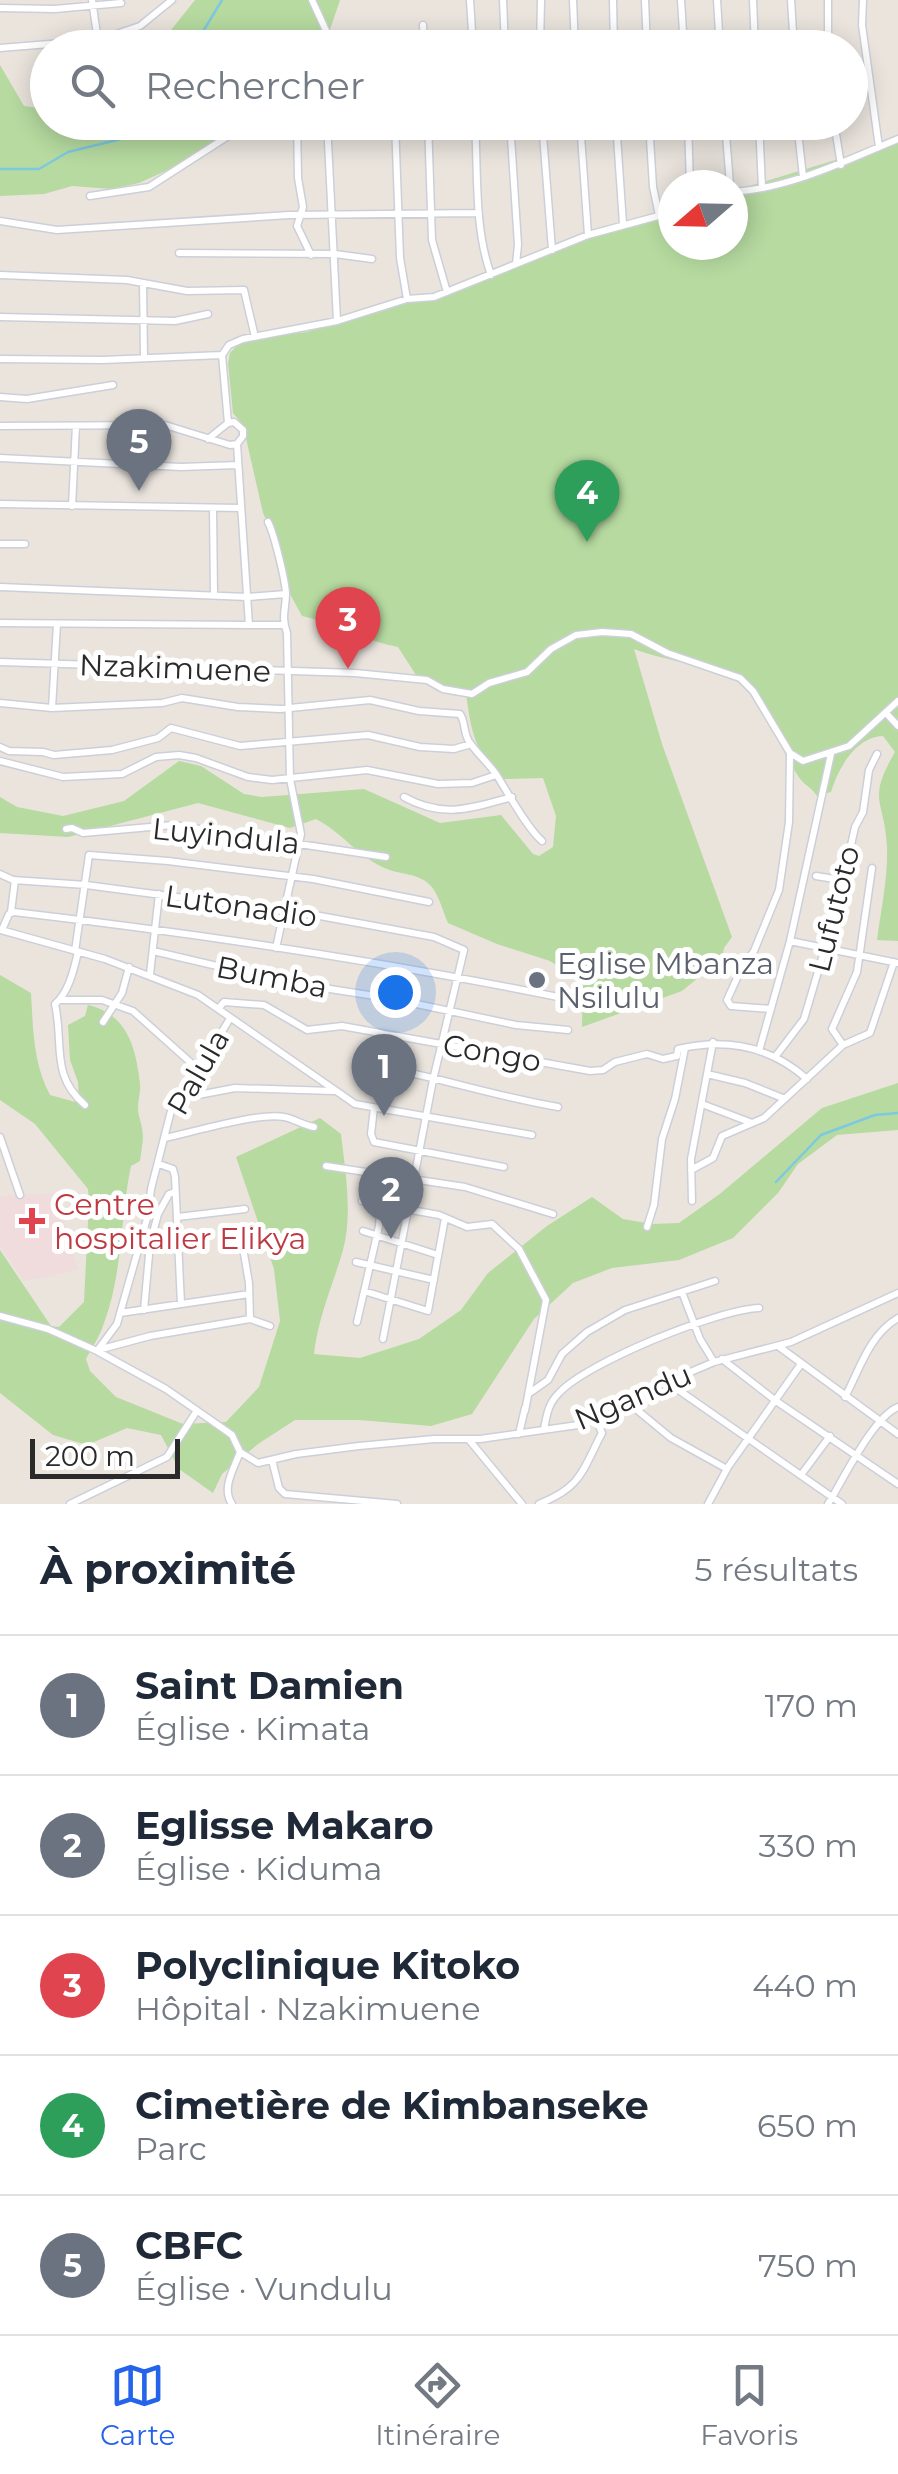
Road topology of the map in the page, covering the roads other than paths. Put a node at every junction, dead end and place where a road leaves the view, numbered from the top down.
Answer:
1 (172, 0) edge
2 (312, 0) edge
3 (470, 0) edge
4 (503, 0) edge
5 (541, 0) edge
6 (574, 0) edge
7 (613, 0) edge
8 (645, 0) edge
9 (680, 0) edge
10 (717, 0) edge
11 (753, 0) edge
12 (790, 0) edge
13 (828, 0) edge
14 (863, 0) edge
15 (121, 2) dead end
16 (93, 3) edge
17 (0, 8) edge
18 (422, 25) dead end
19 (97, 30) edge
20 (131, 30) edge
21 (326, 30) edge
22 (422, 30) edge
23 (472, 30) edge
24 (504, 30) edge
25 (540, 30) edge
26 (575, 30) edge
27 (614, 30) edge
28 (646, 30) edge
29 (682, 30) edge
30 (719, 30) edge
31 (754, 30) edge
32 (792, 30) edge
33 (828, 30) edge
34 (863, 30) edge
35 (30, 47) edge
36 (0, 48) edge
37 (868, 68) edge
38 (898, 139) edge
39 (222, 140) edge
40 (297, 140) edge
41 (328, 140) edge
42 (395, 140) edge
43 (429, 140) edge
44 (476, 140) edge
45 (511, 140) edge
46 (543, 140) edge
47 (581, 140) edge
48 (617, 140) edge
49 (650, 140) edge
50 (689, 140) edge
51 (727, 140) edge
52 (760, 140) edge
53 (799, 140) edge
54 (837, 140) edge
55 (879, 147) junction
56 (841, 165) junction
57 (690, 170) edge
58 (730, 170) edge
59 (804, 177) junction
60 (748, 188) edge
61 (762, 188) junction
62 (90, 196) dead end
63 (658, 210) edge
64 (431, 212) junction
65 (479, 214) junction
66 (301, 215) junction
67 (397, 215) junction
68 (658, 215) edge
69 (334, 216) junction
70 (0, 220) edge
71 (623, 224) junction
72 (588, 236) junction
73 (552, 250) junction
74 (179, 254) dead end
75 (311, 254) junction
76 (335, 254) junction
77 (372, 259) dead end
78 (516, 264) junction
79 (0, 275) edge
80 (491, 275) junction
81 (143, 283) junction
82 (447, 292) junction
83 (408, 300) junction
84 (208, 314) dead end
85 (0, 317) edge
86 (142, 321) junction
87 (337, 321) junction
88 (255, 337) junction
89 (222, 355) junction
90 (144, 358) junction
91 (0, 359) edge
92 (113, 384) dead end
93 (0, 397) edge
94 (228, 423) junction
95 (0, 426) edge
96 (76, 426) junction
97 (221, 431) junction
98 (208, 438) junction
99 (225, 443) junction
100 (237, 444) junction
101 (0, 458) edge
102 (74, 463) junction
103 (239, 465) junction
104 (0, 504) edge
105 (72, 506) junction
106 (213, 508) junction
107 (241, 508) junction
108 (268, 522) dead end
109 (0, 544) edge
110 (24, 544) dead end
111 (0, 587) edge
112 (286, 594) junction
113 (214, 595) junction
114 (248, 596) junction
115 (0, 624) edge
116 (57, 624) junction
117 (249, 625) junction
118 (284, 625) junction
119 (0, 662) edge
120 (53, 665) junction
121 (287, 671) junction
122 (898, 701) edge
123 (0, 703) edge
124 (52, 708) junction
125 (288, 708) junction
126 (886, 713) junction
127 (898, 726) edge
128 (290, 742) junction
129 (471, 744) junction
130 (0, 746) edge
131 (790, 753) junction
132 (831, 753) junction
133 (877, 754) dead end
134 (0, 761) edge
135 (496, 775) junction
136 (290, 779) junction
137 (404, 797) dead end
138 (512, 797) junction
139 (66, 829) dead end
140 (542, 841) dead end
141 (300, 843) junction
142 (386, 856) dead end
143 (872, 868) dead end
144 (0, 874) edge
145 (816, 876) dead end
146 (294, 877) junction
147 (15, 880) junction
148 (842, 880) junction
149 (86, 885) junction
150 (159, 894) junction
151 (429, 902) dead end
152 (11, 912) junction
153 (284, 913) junction
154 (82, 920) junction
155 (1, 929) edge
156 (157, 929) junction
157 (790, 942) junction
158 (824, 947) junction
159 (276, 948) junction
160 (154, 950) junction
161 (76, 952) junction
162 (859, 955) junction
163 (896, 962) edge
164 (129, 967) junction
165 (150, 974) junction
166 (458, 978) junction
167 (58, 1000) junction
168 (573, 1000) dead end
169 (114, 1004) junction
170 (218, 1009) junction
171 (770, 1010) junction
172 (450, 1011) junction
173 (229, 1020) junction
174 (103, 1022) dead end
175 (568, 1030) dead end
176 (713, 1042) junction
177 (441, 1045) junction
178 (843, 1045) junction
179 (686, 1047) junction
180 (759, 1051) junction
181 (775, 1057) junction
182 (382, 1067) dead end
183 (199, 1070) junction
184 (707, 1074) junction
185 (807, 1079) junction
186 (433, 1080) junction
187 (335, 1092) junction
188 (176, 1099) junction
189 (785, 1099) junction
190 (85, 1104) dead end
191 (702, 1104) junction
192 (558, 1107) dead end
193 (374, 1108) junction
194 (426, 1116) junction
195 (753, 1124) junction
196 (314, 1127) dead end
197 (532, 1136) dead end
198 (0, 1137) edge
199 (166, 1138) junction
200 (418, 1152) junction
201 (158, 1164) junction
202 (326, 1166) dead end
203 (504, 1167) dead end
204 (691, 1170) junction
205 (413, 1178) junction
206 (175, 1192) junction
207 (20, 1194) dead end
208 (362, 1201) dead end
209 (692, 1201) dead end
210 (380, 1202) junction
211 (245, 1209) dead end
212 (407, 1209) junction
213 (554, 1214) dead end
214 (178, 1217) junction
215 (444, 1218) junction
216 (647, 1227) dead end
217 (363, 1231) dead end
218 (377, 1235) junction
219 (241, 1236) dead end
220 (402, 1243) junction
221 (438, 1254) junction
222 (356, 1262) dead end
223 (370, 1264) junction
224 (396, 1270) junction
225 (434, 1280) junction
226 (716, 1281) dead end
227 (364, 1291) junction
228 (682, 1292) junction
229 (898, 1292) edge
230 (249, 1294) junction
231 (390, 1298) junction
232 (181, 1304) junction
233 (759, 1308) dead end
234 (144, 1310) junction
235 (120, 1312) junction
236 (0, 1316) edge
237 (250, 1318) junction
238 (898, 1318) edge
239 (357, 1322) dead end
240 (694, 1325) junction
241 (270, 1326) dead end
242 (383, 1339) dead end
243 (776, 1344) junction
244 (97, 1350) junction
245 (718, 1360) junction
246 (801, 1364) junction
247 (667, 1382) junction
248 (845, 1397) junction
249 (626, 1400) junction
250 (776, 1401) junction
251 (898, 1408) edge
252 (524, 1411) junction
253 (196, 1412) junction
254 (594, 1414) junction
255 (880, 1423) junction
256 (544, 1429) junction
257 (519, 1434) junction
258 (898, 1434) edge
259 (830, 1436) junction
260 (470, 1440) junction
261 (749, 1440) junction
262 (240, 1452) junction
263 (858, 1455) junction
264 (272, 1460) junction
265 (726, 1469) junction
266 (801, 1475) junction
267 (898, 1484) edge
268 (830, 1501) edge
269 (70, 1504) edge
270 (232, 1504) edge
271 (397, 1504) edge
272 (522, 1504) edge
273 (539, 1504) edge
274 (708, 1504) edge
275 (842, 1504) edge

1 - 20 street
2 - 21 street
3 - 23 street
4 - 24 street
5 - 25 street
6 - 26 street
7 - 27 street
8 - 28 street
9 - 29 street
10 - 30 street
11 - 31 street
12 - 32 street
13 - 33 street
14 - 34 street
15 - 16 street
16 - 17 street
16 - 19 street
18 - 22 street
35 - 36 street
37 - 55 street
38 - 55 street
39 - 62 street
40 - 66 street
41 - 69 street
42 - 67 street
43 - 64 street
44 - 65 street
45 - 78 street
46 - 73 street
47 - 72 street
48 - 71 street
49 - 63 street
50 - 57 street
51 - 58 street
52 - 61 street
53 - 59 street
54 - 56 street
55 - 56 street
56 - 59 street
59 - 61 street
60 - 61 street
64 - 65 street
64 - 67 street
64 - 82 street
65 - 80 street
66 - 69 street
66 - 70 street
66 - 75 street
67 - 69 street
67 - 83 street
68 - 71 street
69 - 76 street
71 - 72 street
72 - 73 street
73 - 78 street
74 - 75 street
75 - 76 street
76 - 77 street
76 - 87 street
78 - 80 street
79 - 81 street
80 - 82 street
81 - 86 street
81 - 88 street
82 - 83 street
83 - 87 street
84 - 86 street
85 - 86 street
86 - 90 street
87 - 88 street
88 - 89 street
89 - 90 street
89 - 94 street
90 - 91 street
92 - 93 street
94 - 97 street
94 - 100 street
95 - 96 street
96 - 98 street
96 - 102 street
97 - 98 street
97 - 99 street
98 - 99 street
99 - 100 street
100 - 103 street
101 - 102 street
102 - 103 street
102 - 105 street
103 - 107 street
104 - 105 street
105 - 106 street
106 - 107 street
106 - 113 street
107 - 114 street
108 - 112 street
109 - 110 street
111 - 113 street
112 - 114 street
112 - 118 street
113 - 114 street
114 - 117 street
115 - 116 street
116 - 117 street
116 - 120 street
117 - 118 street
118 - 121 street
119 - 120 street, Nzakimuene
120 - 121 street, Nzakimuene
120 - 124 street
121 - 125 street
121 - 131 street, Nzakimuene
122 - 126 street
123 - 124 street
124 - 125 street
125 - 128 street
125 - 129 street
126 - 127 street
126 - 132 street
128 - 129 street
128 - 130 street
128 - 136 street
129 - 135 street
131 - 132 street
131 - 171 street
132 - 157 street
133 - 148 street, Lufutoto
134 - 136 street
135 - 136 street
135 - 138 street
136 - 141 street
137 - 138 street
138 - 140 street
139 - 141 street, Luyindula
141 - 142 street, Luyindula
141 - 146 street
143 - 162 street
144 - 147 street, Lutonadio
145 - 148 street
146 - 149 street
146 - 151 street
146 - 153 street
147 - 149 street, Lutonadio
147 - 152 street
148 - 158 street, Lufutoto
149 - 150 street, Lutonadio
149 - 154 street
150 - 153 street, Lutonadio
150 - 156 street
152 - 154 street
152 - 155 street
153 - 159 street
153 - 166 street, Lutonadio
154 - 156 street
154 - 161 street
155 - 161 street
156 - 159 street
156 - 160 street
157 - 158 street
157 - 171 street
158 - 162 street
158 - 181 street, Lufutoto
159 - 166 street
160 - 165 street
160 - 172 street, Bumba
161 - 164 street
161 - 167 street
162 - 163 street
162 - 178 street
163 - 178 street
164 - 165 street
164 - 169 street
165 - 170 street
166 - 168 street
166 - 172 street
167 - 169 street
167 - 190 street
169 - 174 street
169 - 183 street
170 - 173 street
170 - 177 street, Congo
171 - 180 street
172 - 175 street, Bumba
172 - 177 street
173 - 183 street, Palula
173 - 187 street
176 - 179 street
176 - 180 street
176 - 184 street
177 - 179 street, Congo
177 - 186 street
178 - 185 street
179 - 216 street
180 - 181 street
181 - 185 street
182 - 186 street
183 - 188 street, Palula
184 - 189 street
184 - 191 street
185 - 189 street
186 - 192 street
186 - 194 street
187 - 188 street
187 - 193 street
188 - 199 street, Palula
189 - 195 street
191 - 195 street
191 - 204 street
193 - 194 street
193 - 200 street
194 - 197 street
194 - 200 street
195 - 204 street
196 - 199 street
198 - 207 street
199 - 201 street, Palula
200 - 203 street
200 - 205 street
201 - 206 street
201 - 235 street, Palula
202 - 205 street
204 - 209 street
205 - 212 street
205 - 213 street
206 - 214 street
206 - 234 street
208 - 210 street
210 - 212 street
210 - 218 street
211 - 214 street
212 - 215 street
212 - 220 street
214 - 232 street
215 - 221 street
215 - 252 street
217 - 218 street
218 - 220 street
218 - 223 street
219 - 230 street
220 - 221 street
220 - 224 street
221 - 225 street
222 - 223 street
223 - 224 street
223 - 227 street
224 - 225 street
224 - 231 street
225 - 231 street
226 - 228 street
227 - 231 street
227 - 239 street
228 - 240 street
228 - 252 street
229 - 243 street, Ngandu
230 - 232 street
230 - 237 street
231 - 242 street
232 - 234 street
233 - 240 street
234 - 235 street
235 - 244 street, Palula
236 - 244 street
237 - 241 street
237 - 244 street
238 - 248 street
240 - 245 street
240 - 256 street
243 - 245 street, Ngandu
243 - 246 street
244 - 253 street
245 - 247 street, Ngandu
245 - 250 street
246 - 248 street
246 - 250 street
247 - 249 street, Ngandu
247 - 261 street
248 - 255 street
249 - 254 street, Ngandu
249 - 265 street
250 - 259 street
250 - 261 street
251 - 255 street
252 - 257 street
253 - 262 street
253 - 269 street
254 - 256 street, Ngandu
254 - 273 street
255 - 258 street
255 - 263 street
256 - 257 street, Ngandu
257 - 260 street, Ngandu
259 - 263 street
259 - 266 street
260 - 264 street, Ngandu
260 - 272 street
261 - 265 street
261 - 266 street
262 - 264 street, Ngandu
262 - 270 street
263 - 267 street
263 - 268 street
264 - 271 street
265 - 274 street
266 - 268 street
268 - 275 street

